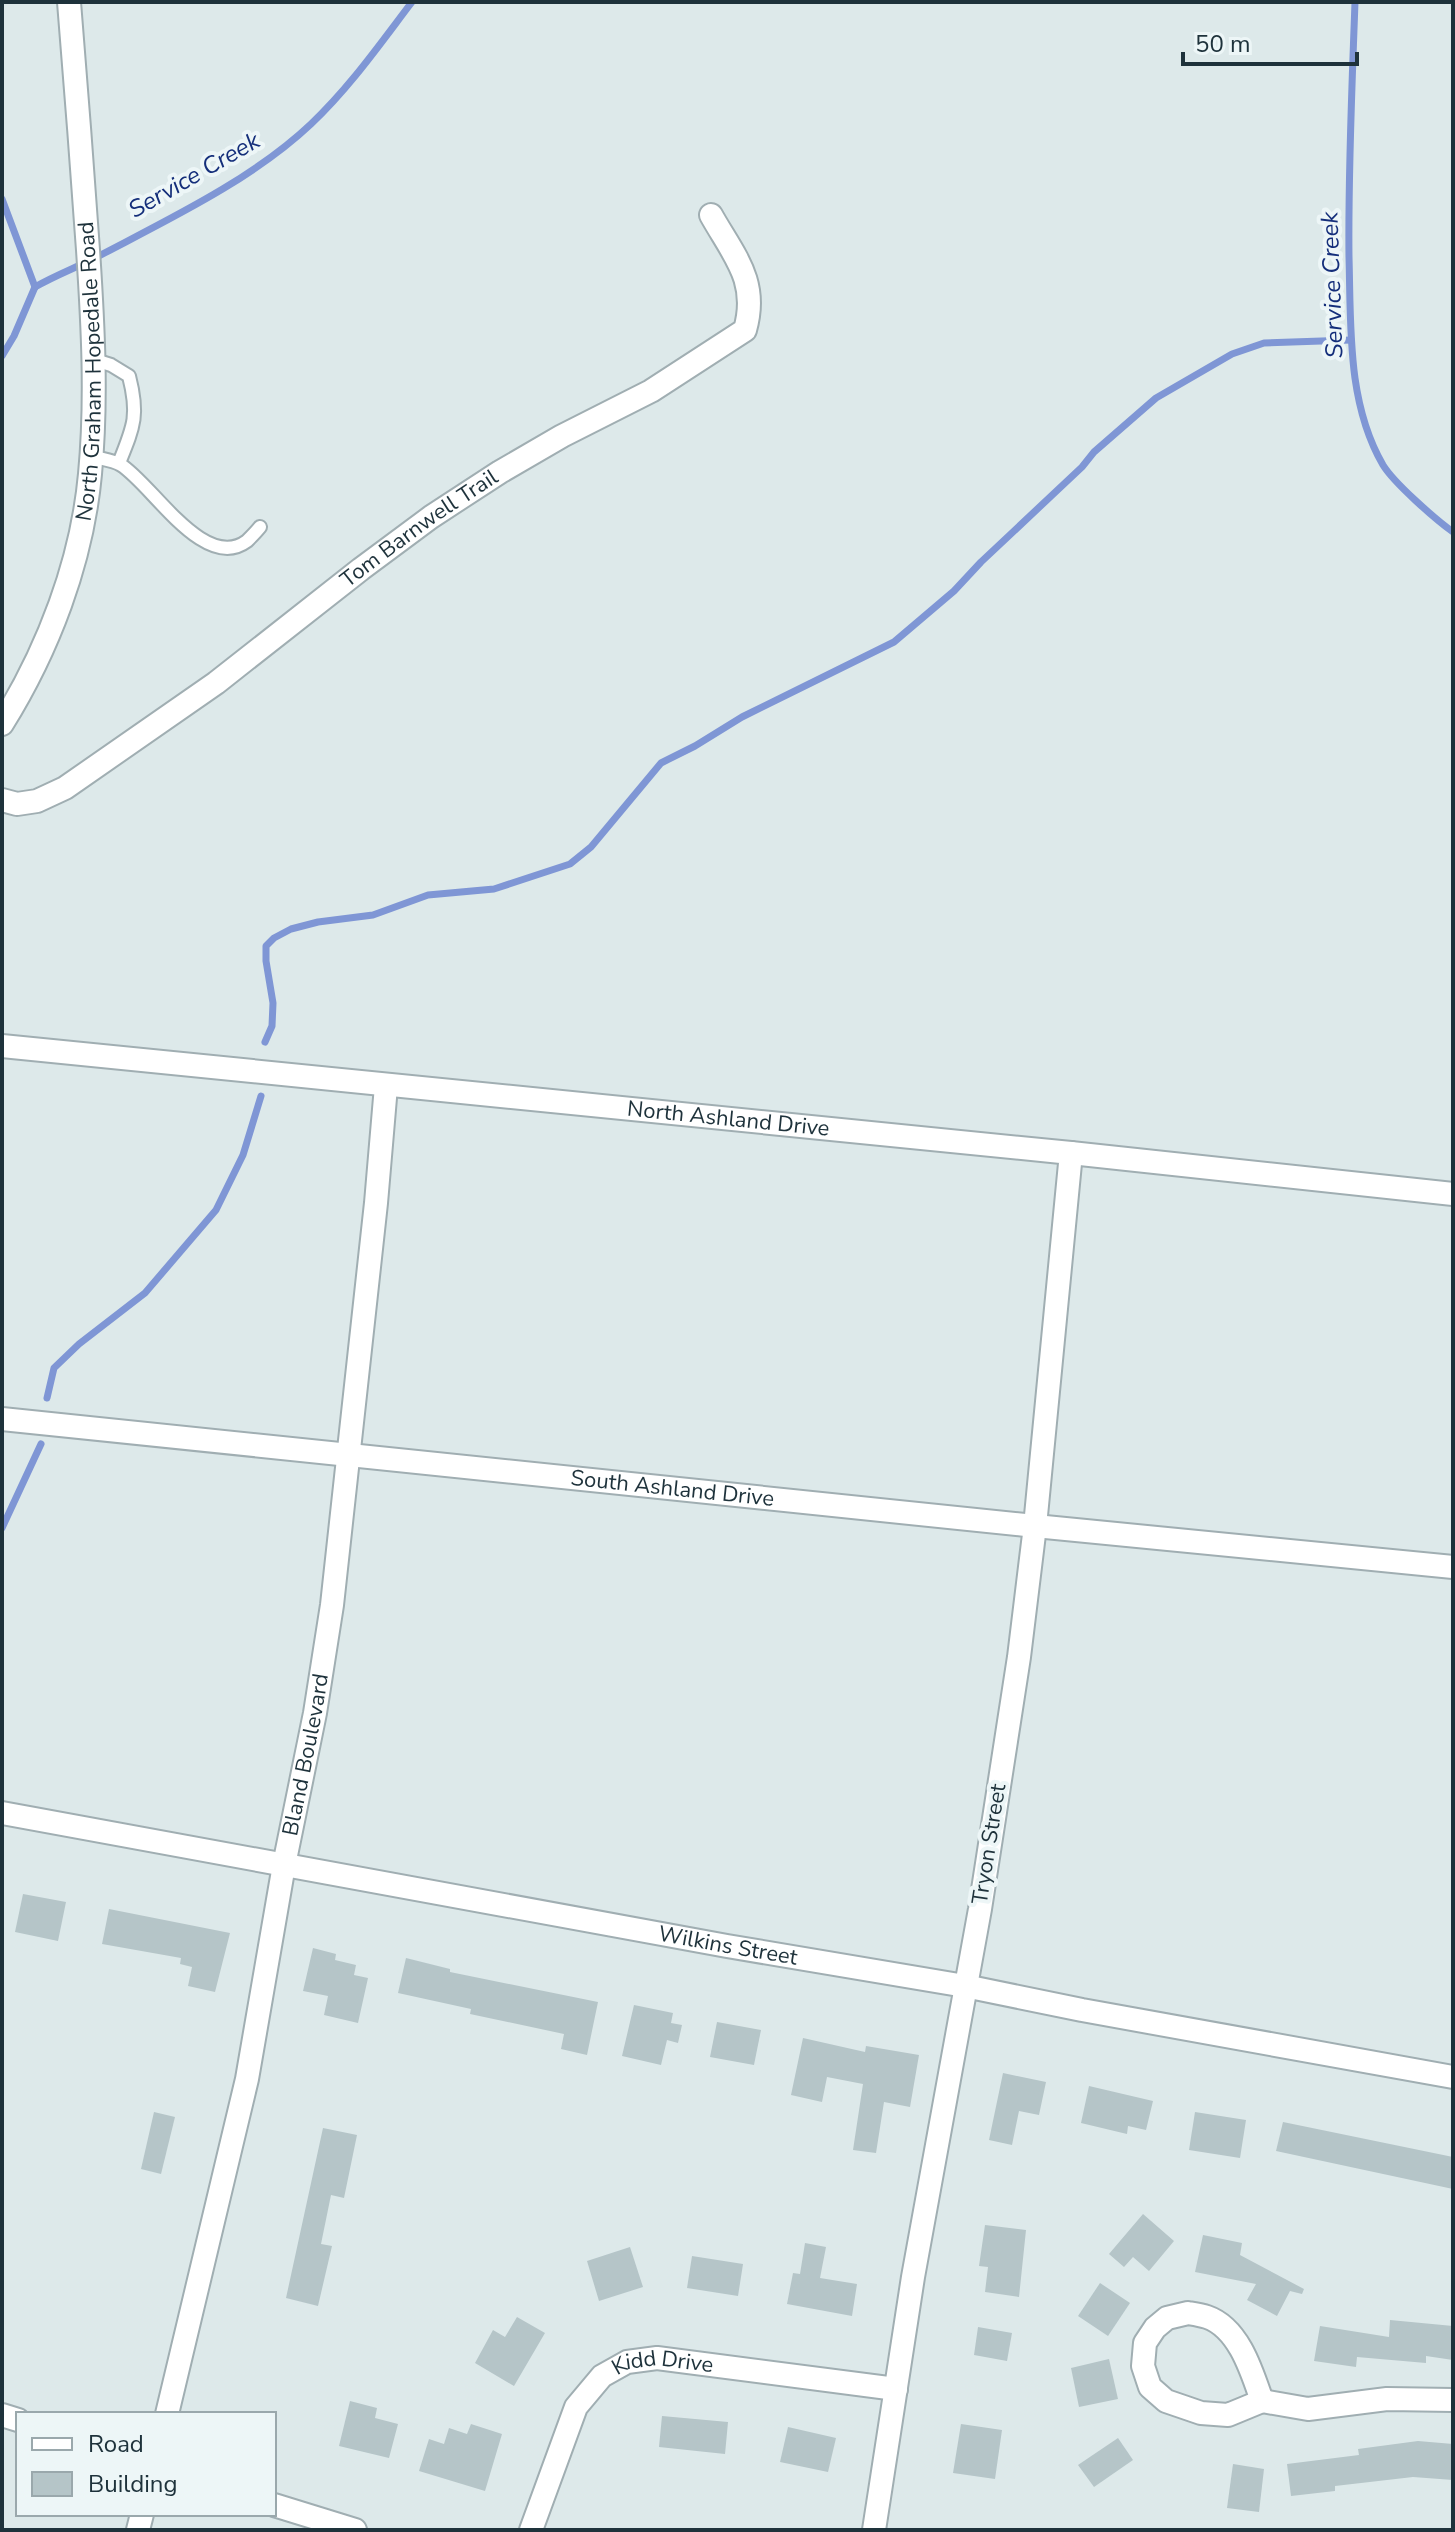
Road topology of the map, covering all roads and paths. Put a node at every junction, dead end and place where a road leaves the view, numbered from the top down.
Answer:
1 (69, 2) edge
2 (711, 215) dead end
3 (95, 360) junction
4 (91, 456) junction
5 (119, 463) junction
6 (260, 527) dead end
7 (2, 724) edge
8 (2, 800) edge
9 (2, 1046) edge
10 (386, 1086) junction
11 (1071, 1153) junction
12 (1453, 1194) edge
13 (2, 1419) edge
14 (348, 1455) junction
15 (1035, 1526) junction
16 (1453, 1567) edge
17 (2, 1813) edge
18 (284, 1865) junction
19 (965, 1986) junction
20 (1453, 2077) edge
21 (896, 2389) junction
22 (1453, 2400) edge
23 (1262, 2401) junction
24 (167, 2412) edge
25 (276, 2506) edge
26 (355, 2530) edge
27 (531, 2530) edge
28 (874, 2530) edge

1 - 3 street, North Graham Hopedale Road
2 - 8 street, Tom Barnwell Trail
3 - 4 street, North Graham Hopedale Road
3 - 5 lane
4 - 5 lane
4 - 7 street, North Graham Hopedale Road
5 - 6 lane
9 - 10 street, North Ashland Drive
10 - 11 street, North Ashland Drive
10 - 14 street, Bland Boulevard
11 - 12 street, North Ashland Drive
11 - 15 street, Tryon Street
13 - 14 street, South Ashland Drive
14 - 15 street, South Ashland Drive
14 - 18 street, Bland Boulevard
15 - 16 street, South Ashland Drive
15 - 19 street, Tryon Street
17 - 18 street, Wilkins Street
18 - 19 street, Wilkins Street
18 - 24 street, Bland Boulevard
19 - 20 street, Wilkins Street
19 - 21 street, Tryon Street
21 - 27 street, Kidd Drive
21 - 28 street, Tryon Street
22 - 23 street
23 - 23 street
25 - 26 street

